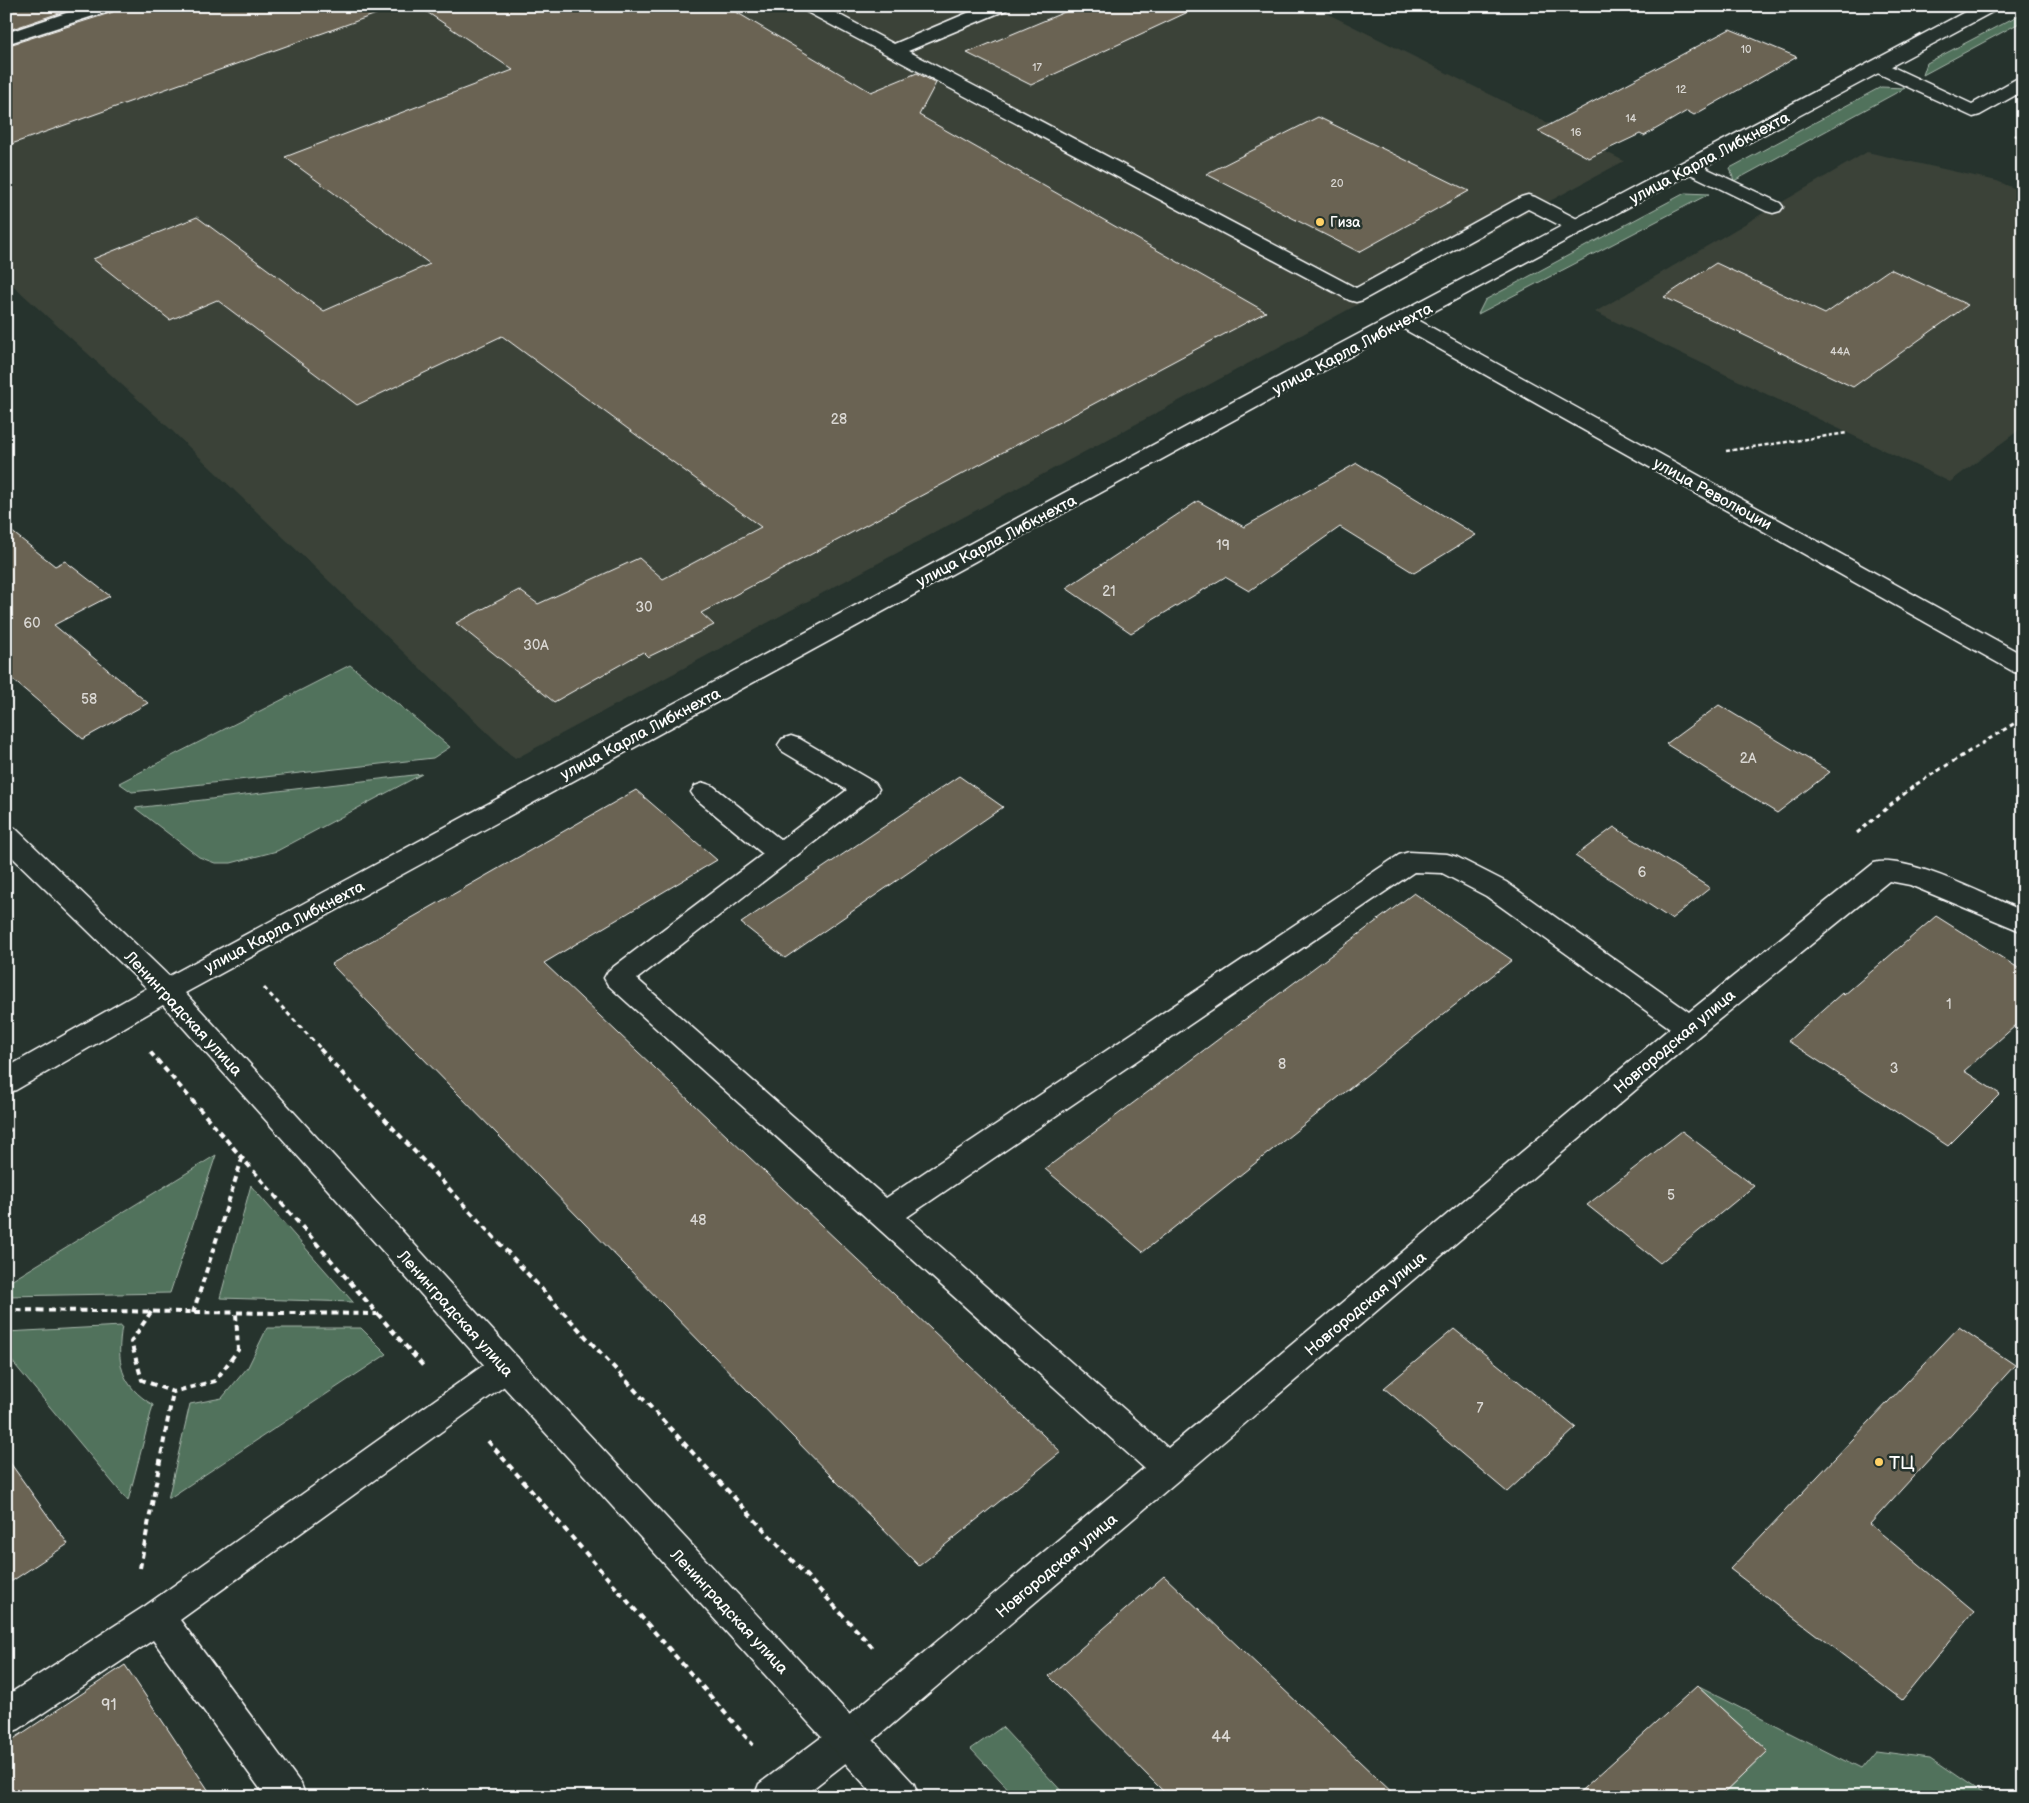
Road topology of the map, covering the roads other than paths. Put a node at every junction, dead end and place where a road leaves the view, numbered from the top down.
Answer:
1 (106, 6) edge
2 (809, 6) edge
3 (1000, 6) edge
4 (1990, 6) edge
5 (6, 39) edge
6 (893, 51) junction
7 (1880, 67) junction
8 (2023, 83) edge
9 (1691, 167) junction
10 (1773, 207) dead end
11 (1578, 227) junction
12 (1403, 320) junction
13 (2023, 666) edge
14 (791, 746) dead end
15 (704, 792) dead end
16 (6, 835) edge
17 (781, 854) junction
18 (2023, 922) edge
19 (166, 990) junction
20 (1690, 1027) junction
21 (6, 1082) edge
22 (884, 1216) junction
23 (506, 1367) junction
24 (1169, 1469) junction
25 (157, 1617) junction
26 (6, 1717) edge
27 (848, 1740) junction
28 (288, 1797) edge
29 (772, 1797) edge
30 (901, 1797) edge

1 - 5 main road
2 - 6 main road
3 - 6 main road
4 - 7 main road, улица Карла Либкнехта
6 - 11 main road
7 - 8 main road
7 - 9 main road, улица Карла Либкнехта
9 - 10 main road
9 - 11 main road, улица Карла Либкнехта
11 - 12 main road, улица Карла Либкнехта
12 - 13 main road, улица Революции
12 - 19 main road, улица Карла Либкнехта
14 - 17 main road
15 - 17 main road
16 - 19 main road, Ленинградская улица
17 - 22 main road
18 - 20 main road, Новгородская улица
19 - 21 main road, улица Карла Либкнехта
19 - 23 main road, Ленинградская улица
20 - 22 main road
20 - 24 main road, Новгородская улица
22 - 24 main road
23 - 25 main road
23 - 27 main road, Ленинградская улица
24 - 27 main road, Новгородская улица
25 - 26 main road
25 - 28 main road
27 - 29 main road, Новгородская улица
27 - 30 main road, Ленинградская улица

